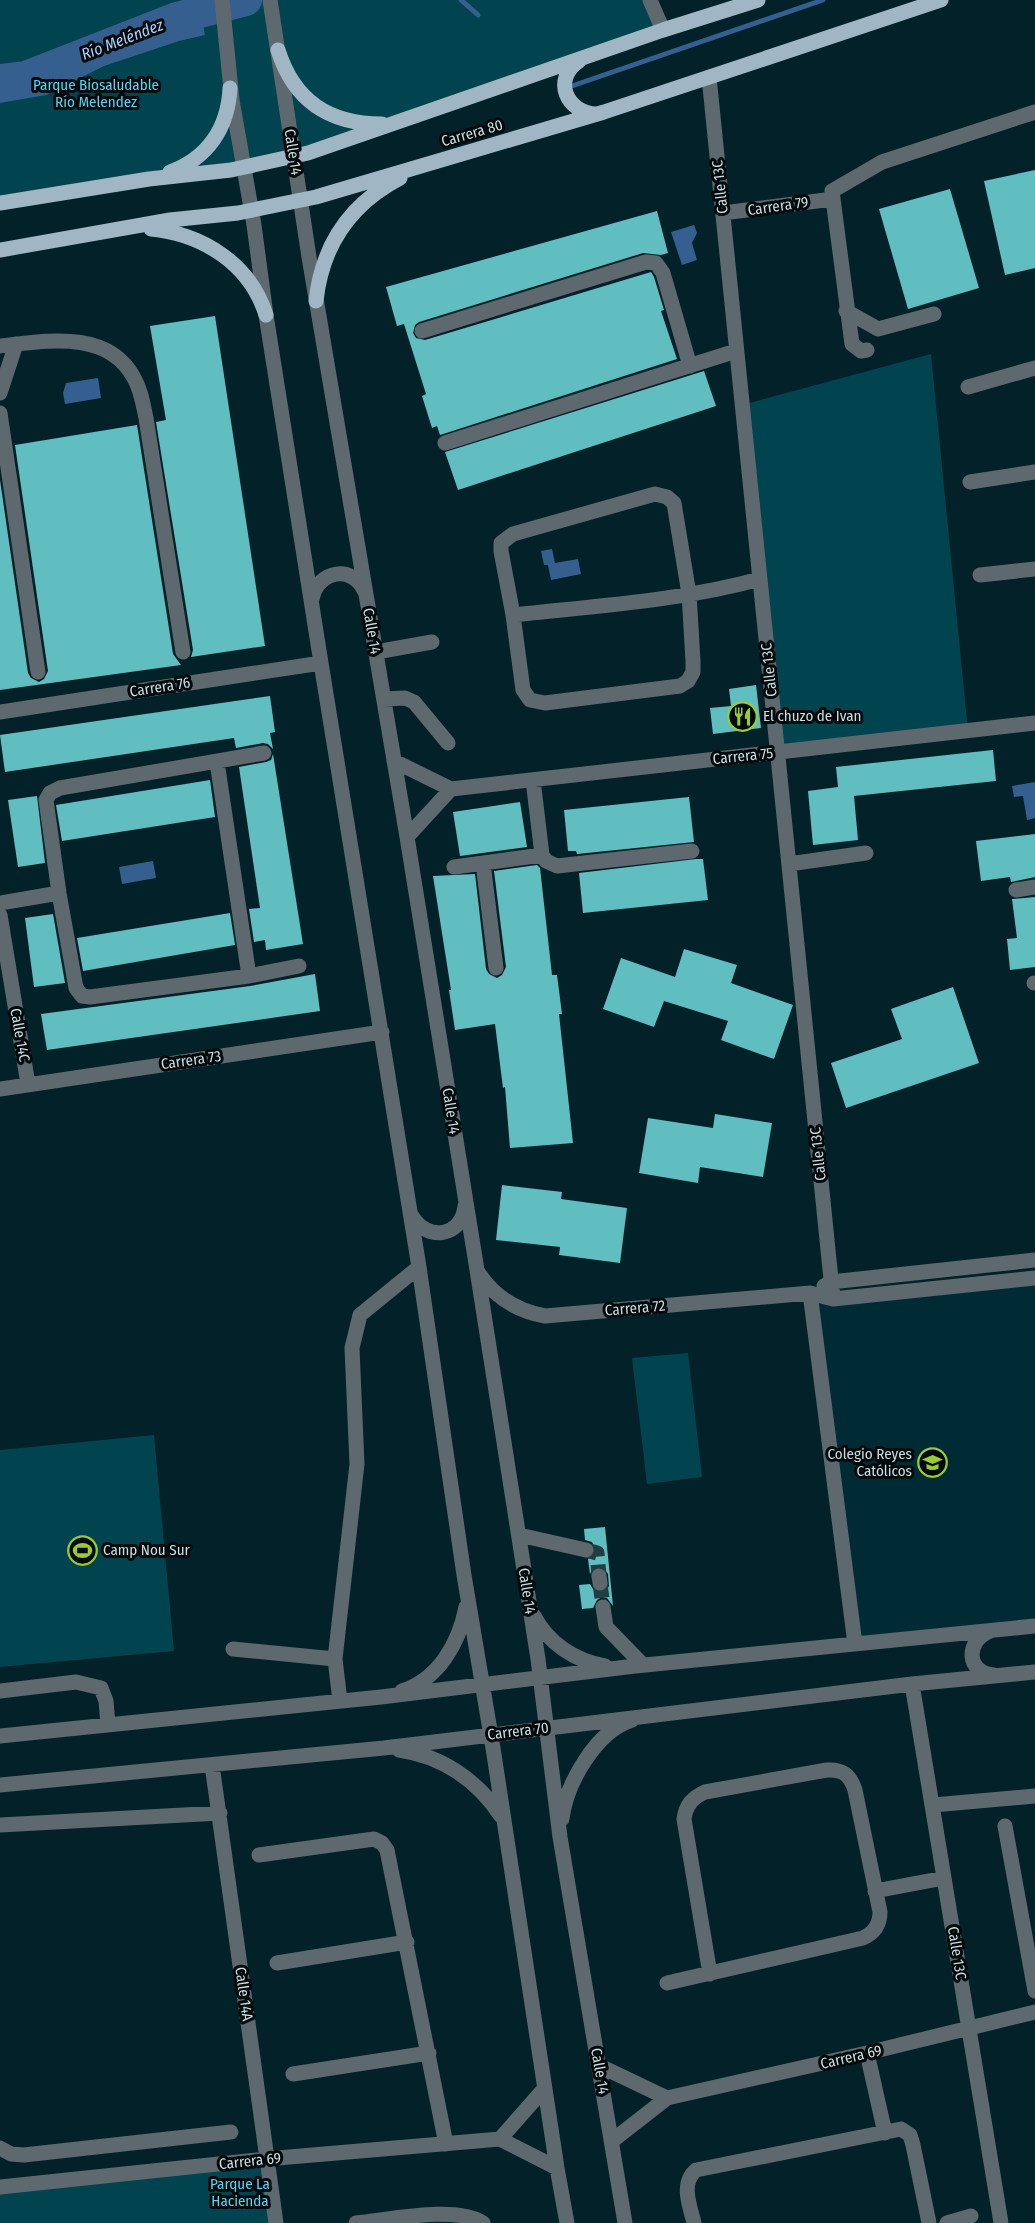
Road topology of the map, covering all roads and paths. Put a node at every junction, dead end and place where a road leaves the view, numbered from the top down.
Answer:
1 (222, 0) edge
2 (650, 0) edge
3 (758, 0) edge
4 (941, 0) edge
5 (270, 5) edge
6 (663, 30) junction
7 (278, 50) junction
8 (584, 58) junction
9 (709, 77) junction
10 (230, 88) junction
11 (604, 112) junction
12 (1035, 112) edge
13 (406, 119) junction
14 (294, 156) junction
15 (423, 166) junction
16 (245, 167) junction
17 (149, 179) junction
18 (833, 195) junction
19 (300, 201) junction
20 (0, 202) edge
21 (251, 211) junction
22 (723, 213) junction
23 (133, 226) junction
24 (0, 250) edge
25 (316, 301) junction
26 (846, 311) junction
27 (934, 314) dead end
28 (266, 315) junction
29 (422, 331) dead end
30 (16, 344) junction
31 (0, 346) edge
32 (867, 350) dead end
33 (736, 351) junction
34 (690, 366) junction
35 (1035, 368) edge
36 (968, 387) dead end
37 (0, 393) edge
38 (0, 413) edge
39 (445, 443) dead end
40 (1035, 472) edge
41 (970, 482) dead end
42 (1035, 569) edge
43 (980, 575) dead end
44 (760, 579) junction
45 (689, 594) junction
46 (367, 598) junction
47 (312, 606) junction
48 (513, 615) junction
49 (432, 642) dead end
50 (183, 652) dead end
51 (376, 652) junction
52 (321, 663) junction
53 (38, 672) dead end
54 (384, 699) junction
55 (0, 712) edge
56 (1035, 723) edge
57 (448, 743) dead end
58 (264, 753) dead end
59 (777, 753) junction
60 (394, 761) junction
61 (217, 762) junction
62 (533, 780) junction
63 (451, 789) junction
64 (407, 837) junction
65 (692, 851) dead end
66 (866, 854) dead end
67 (542, 855) junction
68 (483, 863) junction
69 (789, 864) junction
70 (454, 867) dead end
71 (1035, 887) edge
72 (1016, 890) dead end
73 (59, 893) junction
74 (0, 903) edge
75 (0, 915) edge
76 (299, 966) dead end
77 (496, 968) dead end
78 (249, 976) junction
79 (382, 1032) junction
80 (28, 1084) junction
81 (0, 1089) edge
82 (466, 1203) junction
83 (410, 1210) junction
84 (1035, 1260) edge
85 (419, 1267) junction
86 (477, 1270) junction
87 (1035, 1278) edge
88 (831, 1282) junction
89 (810, 1293) junction
90 (833, 1299) junction
91 (519, 1535) junction
92 (586, 1550) dead end
93 (464, 1575) junction
94 (603, 1607) tunnel mouth
95 (530, 1609) junction
96 (1035, 1626) edge
97 (993, 1630) junction
98 (855, 1644) junction
99 (233, 1649) dead end
100 (335, 1659) junction
101 (639, 1665) junction
102 (1035, 1672) edge
103 (999, 1676) junction
104 (540, 1677) junction
105 (912, 1684) junction
106 (483, 1685) junction
107 (0, 1691) edge
108 (381, 1697) junction
109 (339, 1701) junction
110 (648, 1715) junction
111 (108, 1725) junction
112 (547, 1728) junction
113 (491, 1735) junction
114 (0, 1736) edge
115 (384, 1748) junction
116 (212, 1765) junction
117 (0, 1785) edge
118 (1035, 1796) edge
119 (933, 1805) junction
120 (220, 1813) junction
121 (504, 1821) junction
122 (0, 1825) edge
123 (1005, 1826) dead end
124 (560, 1837) junction
125 (260, 1855) dead end
126 (944, 1878) junction
127 (876, 1891) junction
128 (1030, 1935) edge
129 (407, 1942) junction
130 (277, 1963) dead end
131 (710, 1974) junction
132 (667, 1983) dead end
133 (1035, 1990) edge
134 (1035, 2012) edge
135 (969, 2029) junction
136 (429, 2053) junction
137 (867, 2054) junction
138 (600, 2066) junction
139 (293, 2074) dead end
140 (544, 2089) junction
141 (667, 2098) junction
142 (231, 2132) dead end
143 (885, 2133) junction
144 (500, 2139) junction
145 (612, 2141) junction
146 (446, 2144) junction
147 (0, 2148) edge
148 (266, 2159) junction
149 (556, 2168) junction
150 (0, 2187) edge
151 (971, 2216) dead end
152 (276, 2223) edge
153 (356, 2223) edge
154 (483, 2223) edge
155 (567, 2223) edge
156 (625, 2223) edge
157 (694, 2223) edge
158 (929, 2223) edge
159 (946, 2223) edge
160 (1001, 2223) edge

1 - 10 street
2 - 6 street
3 - 6 main road
4 - 9 main road, Carrera 80
5 - 7 street, Calle 14
6 - 8 main road
7 - 13 main road
7 - 14 street, Calle 14
8 - 11 main road
8 - 13 main road
9 - 11 main road, Carrera 80
9 - 22 street, Calle 13C
10 - 16 street
10 - 17 main road
11 - 15 main road, Carrera 80
12 - 18 street
13 - 14 main road
14 - 16 main road
14 - 19 street, Calle 14
15 - 19 main road, Carrera 80
15 - 25 main road
16 - 17 main road
16 - 21 street
17 - 20 main road
18 - 22 street, Carrera 79
18 - 26 street
19 - 21 main road, Carrera 80
19 - 25 street, Calle 14
21 - 23 main road, Carrera 80
21 - 28 street
22 - 33 street, Calle 13C
23 - 24 main road, Carrera 80
23 - 28 main road
25 - 46 street, Calle 14
26 - 27 street
26 - 32 street
28 - 47 street
29 - 34 street
30 - 31 street
30 - 37 street
30 - 50 street
33 - 34 street
33 - 44 street, Calle 13C
34 - 39 street
35 - 36 street
38 - 53 street
40 - 41 street
42 - 43 street
44 - 45 street
44 - 59 street, Calle 13C
45 - 48 street
45 - 48 street
45 - 48 street
46 - 47 street
46 - 51 street, Calle 14
47 - 52 street
49 - 51 street
51 - 54 street, Calle 14
52 - 55 street, Carrera 76
52 - 79 street
54 - 57 street
54 - 60 street, Calle 14
56 - 59 street, Carrera 75
58 - 61 street
59 - 62 street, Carrera 75
59 - 69 street, Calle 13C
60 - 63 street
60 - 64 street, Calle 14
61 - 73 street
61 - 78 street
62 - 63 street, Carrera 75
62 - 67 street
63 - 64 street
64 - 82 street, Calle 14
65 - 67 street
66 - 69 street
67 - 68 street
68 - 70 street
68 - 77 street
69 - 88 street, Calle 13C
71 - 72 street
73 - 74 street
73 - 78 street
75 - 80 street, Calle 14C
76 - 78 street
79 - 80 street, Carrera 73
79 - 83 street
80 - 81 street, Carrera 73
82 - 83 street
82 - 86 street, Calle 14
83 - 85 street
84 - 88 street, Carrera 72
85 - 93 street
85 - 100 street
86 - 89 street, Carrera 72
86 - 91 street, Calle 14
87 - 90 street, Carrera 72
88 - 89 street, Carrera 72
88 - 90 street, Calle 13C
89 - 90 street, Carrera 72
89 - 98 street
91 - 92 street
91 - 95 street, Calle 14
93 - 106 street
93 - 108 street
94 - 101 street
95 - 101 street
95 - 104 street, Calle 14
96 - 97 street
97 - 98 street
97 - 103 street
98 - 101 street
99 - 100 street
100 - 109 street
101 - 104 street
102 - 103 street, Carrera 70
103 - 105 street, Carrera 70
104 - 106 street
104 - 112 street, Calle 14
105 - 110 street, Carrera 70
105 - 119 street, Calle 13C
106 - 108 street
106 - 113 street
107 - 111 street
108 - 109 street
109 - 111 street
110 - 112 street, Carrera 70
110 - 124 street
111 - 114 street
112 - 113 street, Carrera 70
112 - 124 street, Calle 14
113 - 115 street, Carrera 70
113 - 121 street
115 - 116 street, Carrera 70
115 - 121 street
116 - 117 street, Carrera 70
116 - 120 street, Calle 14A
118 - 119 street
119 - 126 street, Calle 13C
120 - 122 street
120 - 148 street, Calle 14A
121 - 140 street
123 - 128 street
124 - 138 street, Calle 14
125 - 129 street
126 - 127 street
126 - 135 street, Calle 13C
127 - 131 street
127 - 131 street
128 - 133 street
129 - 130 street
129 - 136 street
131 - 132 street
134 - 135 street, Carrera 69
135 - 137 street, Carrera 69
135 - 160 street, Calle 13C
136 - 139 street
136 - 146 street
137 - 141 street, Carrera 69
137 - 143 street
138 - 141 street
138 - 145 street, Calle 14
140 - 144 street
140 - 149 street
141 - 145 street, Carrera 69
142 - 147 street
143 - 157 street
143 - 158 street
144 - 146 street, Carrera 69
144 - 149 street
145 - 156 street, Calle 14
146 - 148 street, Carrera 69
148 - 150 street, Carrera 69
148 - 152 street, Calle 14A
149 - 155 street
151 - 159 street
153 - 154 street

